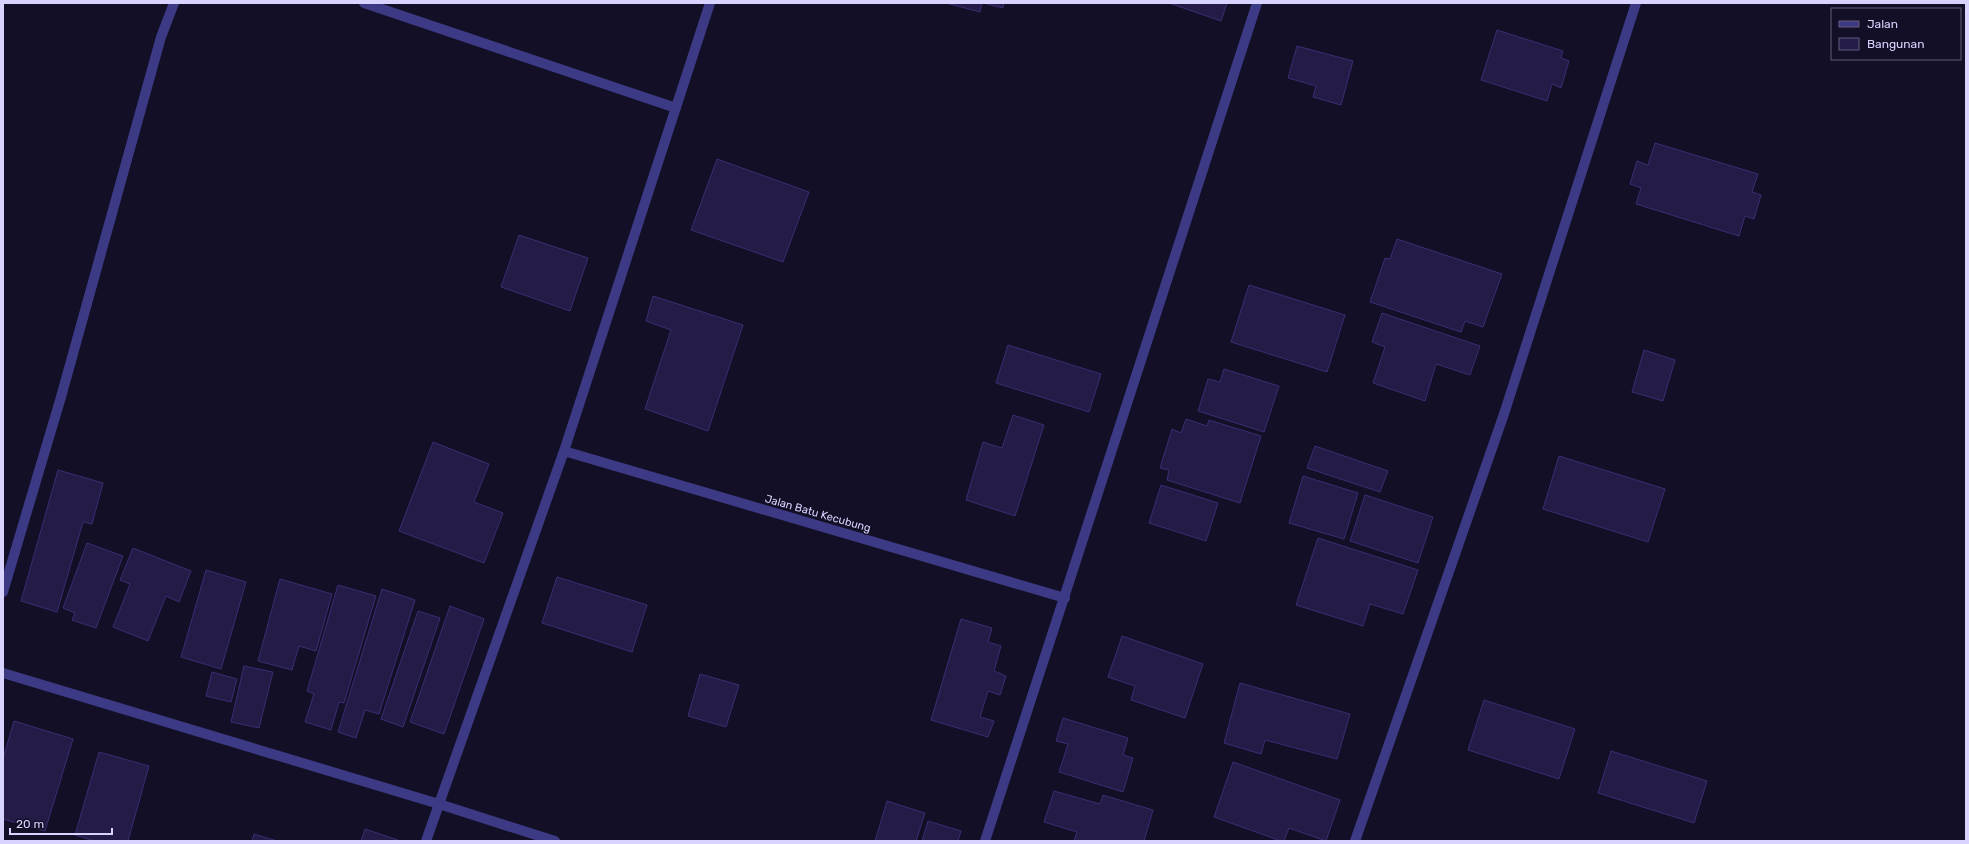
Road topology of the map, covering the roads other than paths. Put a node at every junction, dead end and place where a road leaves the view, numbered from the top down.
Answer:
1 (174, 3) edge
2 (364, 3) edge
3 (710, 3) edge
4 (1257, 3) edge
5 (1636, 3) edge
6 (676, 108) junction
7 (564, 451) junction
8 (3, 592) edge
9 (1065, 598) junction
10 (3, 673) edge
11 (439, 804) junction
12 (426, 841) edge
13 (555, 841) edge
14 (985, 841) edge
15 (1355, 841) edge

1 - 8 street
2 - 6 street
3 - 6 street
4 - 9 street
5 - 15 street
6 - 7 street
7 - 9 street, Jalan Batu Kecubung
7 - 11 street
9 - 14 street
10 - 11 street
11 - 12 street
11 - 13 street

